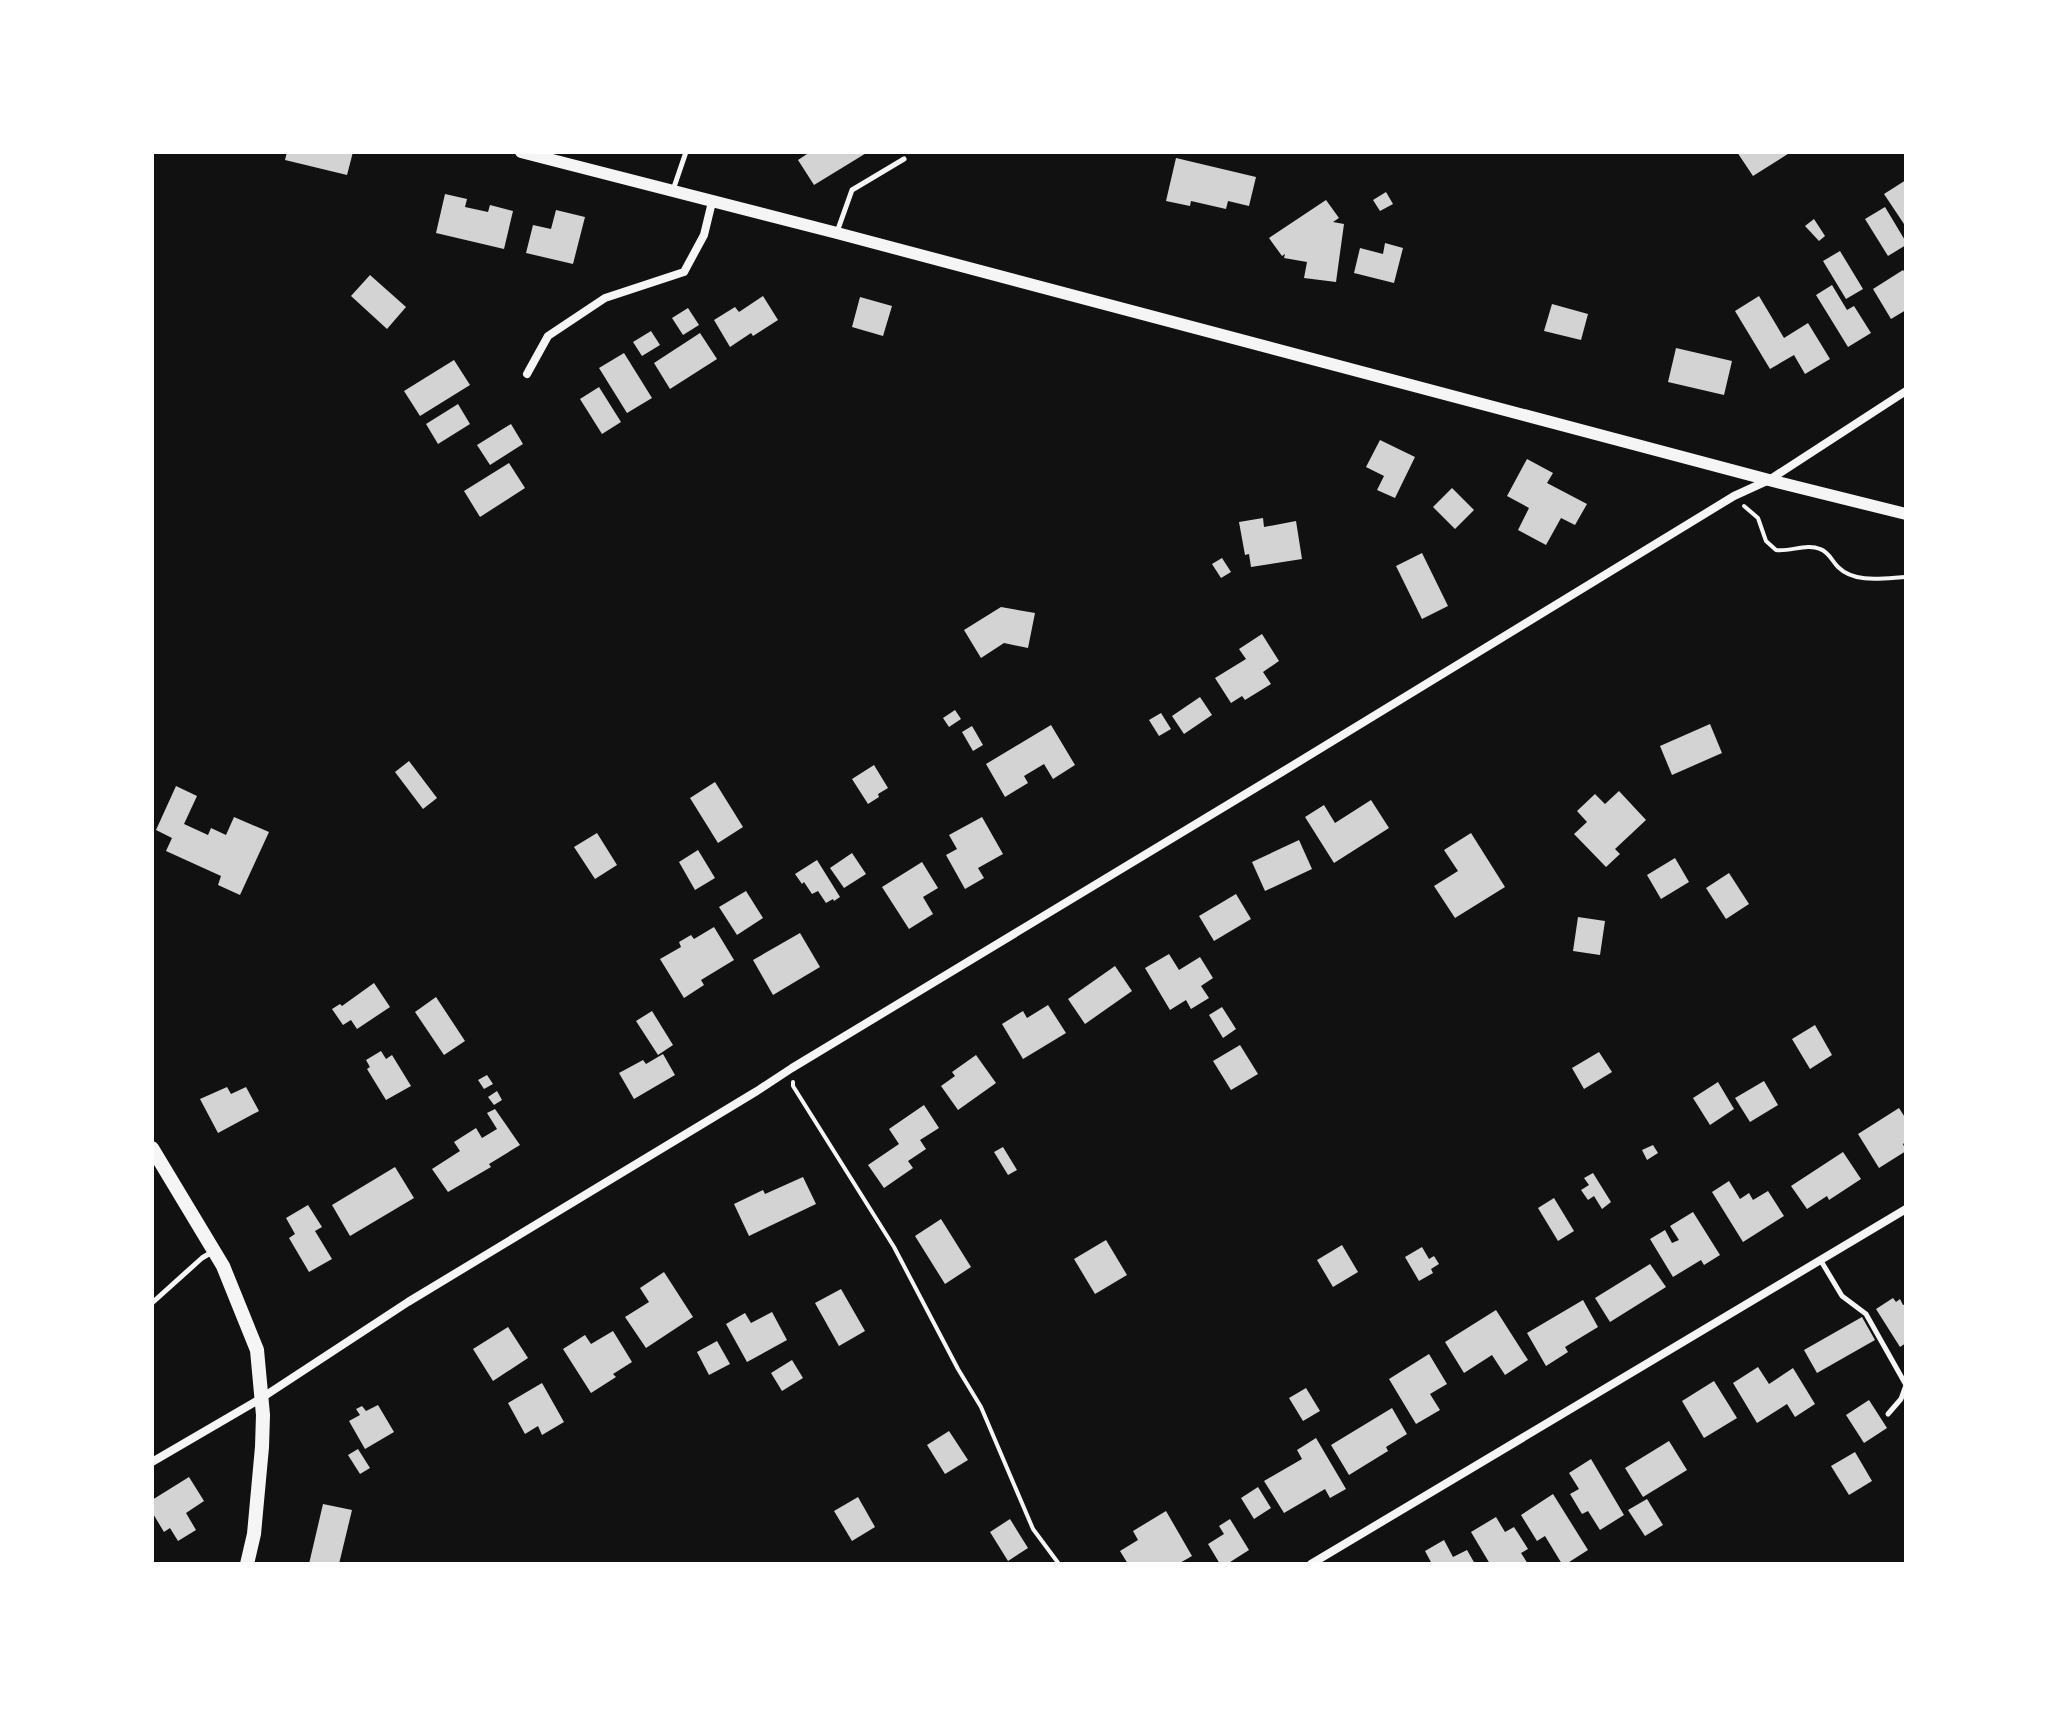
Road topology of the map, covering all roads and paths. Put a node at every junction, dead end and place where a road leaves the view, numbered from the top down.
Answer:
1 (521, 152) edge
2 (686, 152) edge
3 (904, 159) dead end
4 (673, 191) junction
5 (712, 202) junction
6 (837, 233) junction
7 (527, 374) dead end
8 (1906, 391) edge
9 (1769, 480) junction
10 (1734, 496) junction
11 (1906, 514) edge
12 (1906, 577) edge
13 (792, 1068) junction
14 (152, 1148) edge
15 (1906, 1209) edge
16 (214, 1251) junction
17 (1820, 1260) junction
18 (152, 1303) edge
19 (1906, 1385) edge
20 (260, 1399) junction
21 (1888, 1414) dead end
22 (152, 1462) edge
23 (247, 1564) edge
24 (1059, 1564) edge
25 (1311, 1564) edge

1 - 4 street
2 - 4 lane
3 - 6 lane
4 - 5 street
5 - 6 street
5 - 7 street
6 - 9 street
8 - 9 street
9 - 10 street
9 - 11 street
10 - 12 path
10 - 13 street
13 - 20 street
13 - 24 path
14 - 16 main road
15 - 17 street
16 - 18 lane
16 - 20 main road
17 - 19 lane
17 - 25 street
19 - 21 lane
20 - 22 street
20 - 23 main road

